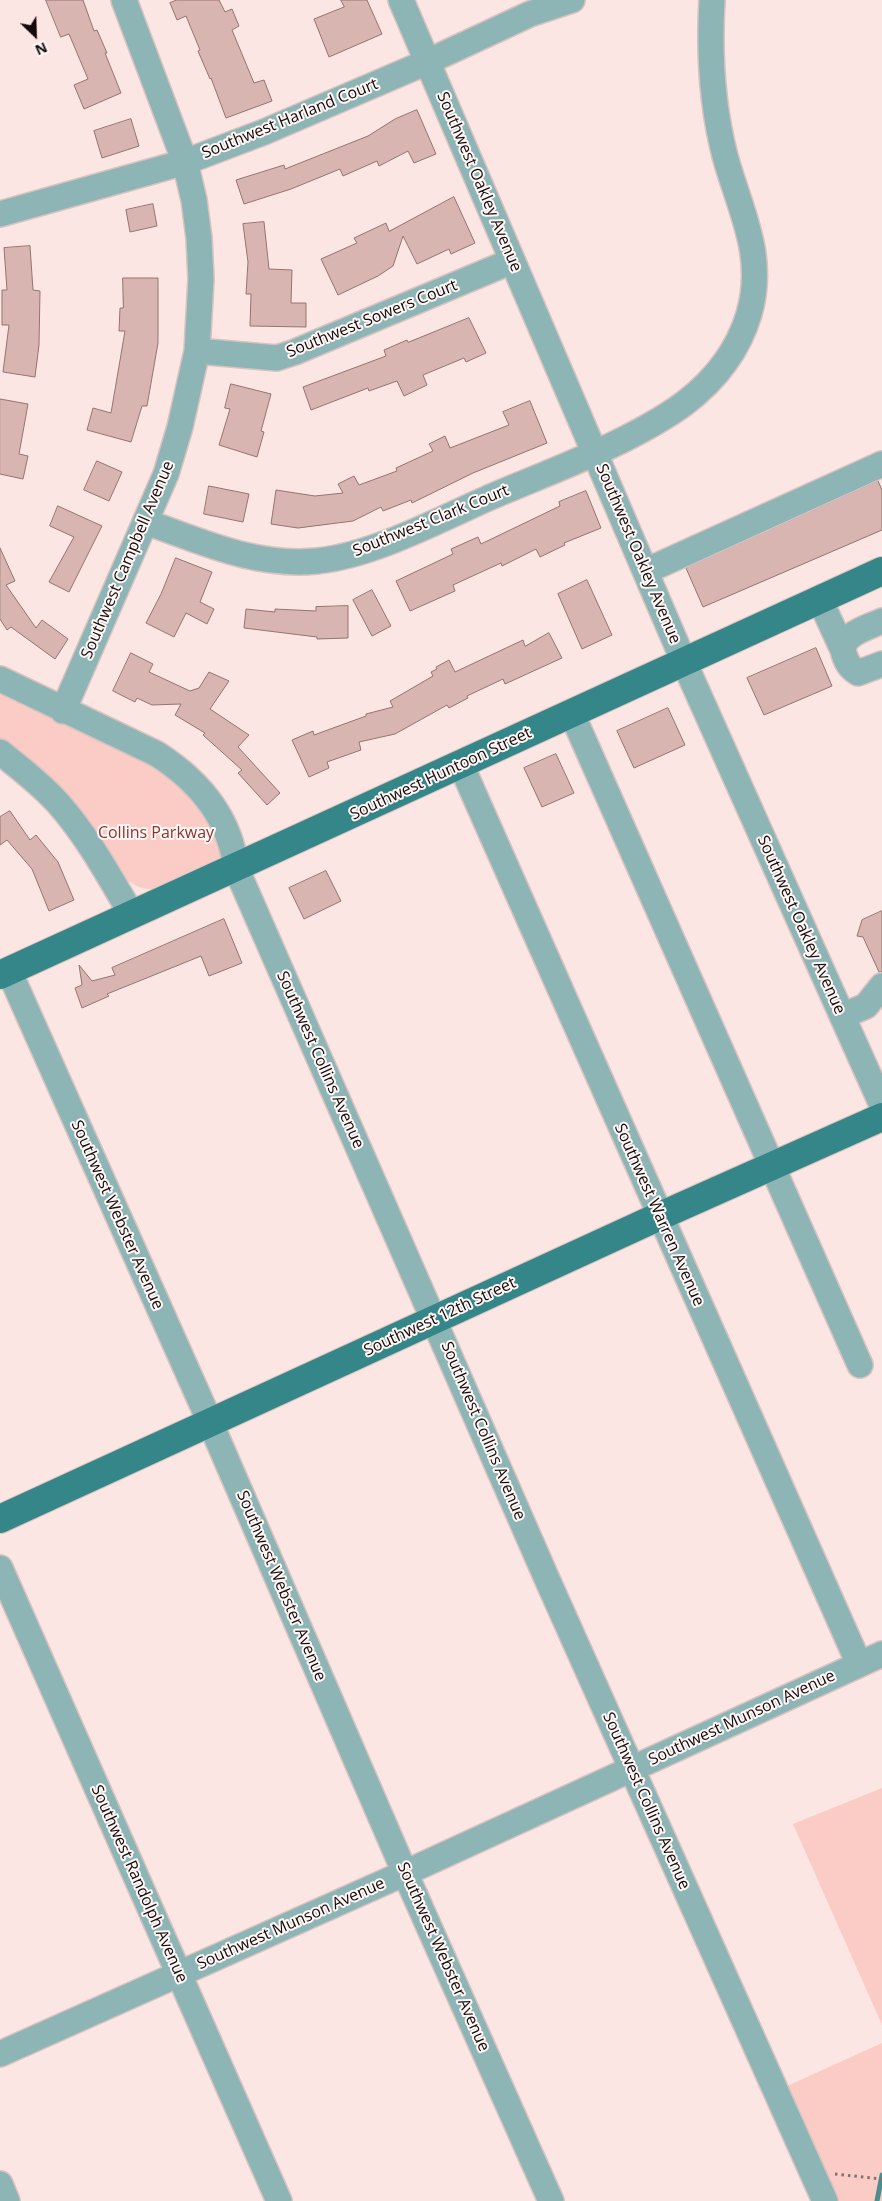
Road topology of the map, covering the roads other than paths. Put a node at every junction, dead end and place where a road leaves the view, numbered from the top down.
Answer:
1 (124, 0) edge
2 (400, 0) edge
3 (572, 0) edge
4 (712, 0) edge
5 (427, 62) junction
6 (185, 162) junction
7 (0, 214) edge
8 (512, 260) junction
9 (197, 351) junction
10 (595, 452) junction
11 (882, 464) edge
12 (146, 522) junction
13 (646, 571) junction
14 (882, 572) edge
15 (820, 600) junction
16 (882, 621) edge
17 (843, 650) junction
18 (684, 662) junction
19 (882, 664) edge
20 (0, 679) edge
21 (63, 711) junction
22 (572, 714) junction
23 (0, 752) edge
24 (461, 765) junction
25 (236, 868) junction
26 (132, 915) junction
27 (4, 973) edge
28 (882, 986) edge
29 (842, 1016) junction
30 (882, 1106) edge
31 (882, 1118) edge
32 (773, 1165) junction
33 (660, 1216) junction
34 (434, 1320) junction
35 (860, 1365) dead end
36 (210, 1422) junction
37 (0, 1519) edge
38 (0, 1568) edge
39 (882, 1654) edge
40 (859, 1664) junction
41 (632, 1769) junction
42 (405, 1873) junction
43 (179, 1974) junction
44 (0, 2054) edge
45 (0, 2184) edge
46 (7, 2201) edge
47 (279, 2201) edge
48 (551, 2201) edge
49 (825, 2201) edge

1 - 6 street, Southwest Campbell Avenue
2 - 5 street, Southwest Oakley Avenue
3 - 5 street, Southwest Harland Court
4 - 10 street, Southwest Clark Court
5 - 6 street, Southwest Harland Court
5 - 8 street, Southwest Oakley Avenue
6 - 7 street, Southwest Harland Court
6 - 9 street, Southwest Campbell Avenue
8 - 9 street, Southwest Sowers Court
8 - 10 street, Southwest Oakley Avenue
9 - 12 street, Southwest Campbell Avenue
10 - 12 street, Southwest Clark Court
10 - 13 street, Southwest Oakley Avenue
11 - 13 street
12 - 21 street, Southwest Campbell Avenue
13 - 18 street, Southwest Oakley Avenue
14 - 15 main road, Southwest Huntoon Street
15 - 17 street
15 - 18 main road, Southwest Huntoon Street
16 - 17 street
17 - 19 street
18 - 22 main road, Southwest Huntoon Street
18 - 29 street, Southwest Oakley Avenue
20 - 21 street, Southwest Collins Avenue
21 - 25 street, Southwest Collins Avenue
22 - 24 main road, Southwest Huntoon Street
22 - 32 street
23 - 26 street
24 - 25 main road, Southwest Huntoon Street
24 - 33 street, Southwest Warren Avenue
25 - 26 main road, Southwest Huntoon Street
25 - 34 street, Southwest Collins Avenue
26 - 27 main road, Southwest Huntoon Street
27 - 36 street, Southwest Webster Avenue
28 - 29 street
29 - 30 street, Southwest Oakley Avenue
31 - 32 main road, Southwest 12th Street
32 - 33 main road, Southwest 12th Street
32 - 35 street
33 - 34 main road, Southwest 12th Street
33 - 40 street, Southwest Warren Avenue
34 - 36 main road, Southwest 12th Street
34 - 41 street, Southwest Collins Avenue
36 - 37 main road, Southwest 12th Street
36 - 42 street, Southwest Webster Avenue
38 - 43 street, Southwest Randolph Avenue
39 - 40 street, Southwest Munson Avenue
40 - 41 street, Southwest Munson Avenue
41 - 42 street, Southwest Munson Avenue
41 - 49 street, Southwest Collins Avenue
42 - 43 street, Southwest Munson Avenue
42 - 48 street, Southwest Webster Avenue
43 - 44 street, Southwest Munson Avenue
43 - 47 street, Southwest Randolph Avenue
45 - 46 street

